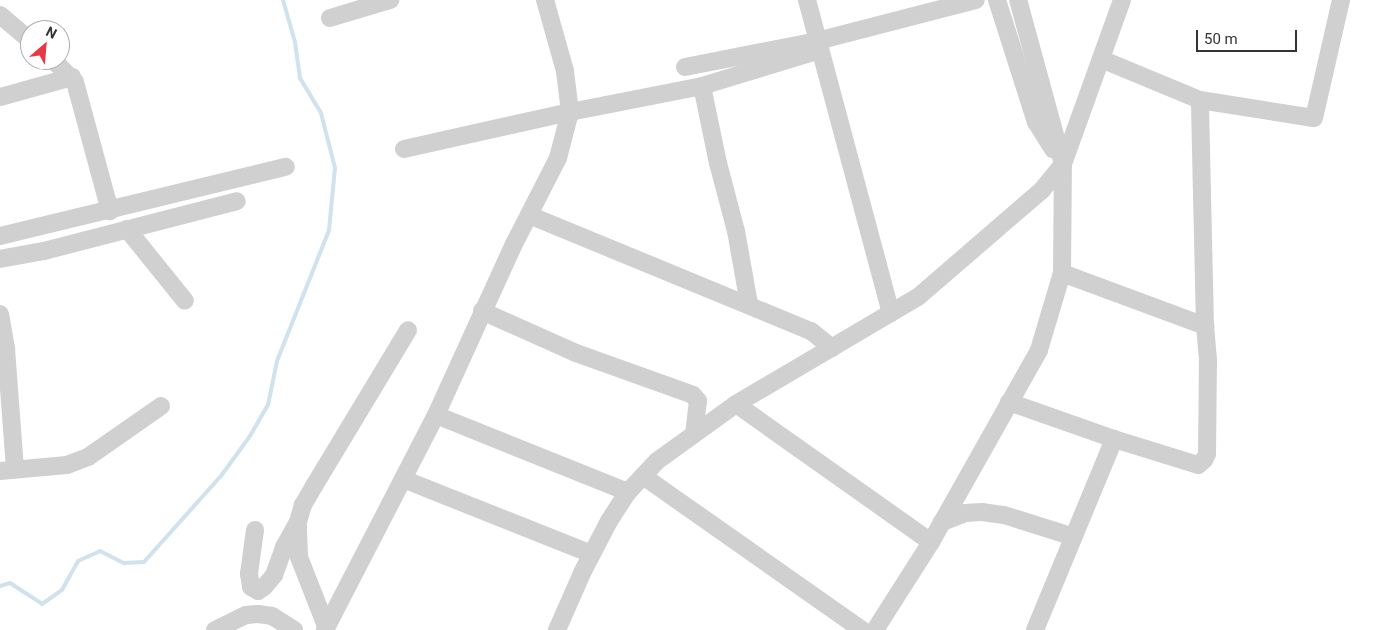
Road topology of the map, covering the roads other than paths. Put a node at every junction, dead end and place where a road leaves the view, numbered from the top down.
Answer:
1 (390, 0) edge
2 (545, 0) edge
3 (807, 0) edge
4 (976, 0) edge
5 (998, 0) edge
6 (1018, 0) edge
7 (1122, 0) edge
8 (1341, 0) edge
9 (0, 14) edge
10 (330, 18) dead end
11 (20, 31) edge
12 (818, 45) junction
13 (1101, 58) junction
14 (685, 67) dead end
15 (64, 70) edge
16 (72, 77) junction
17 (702, 86) junction
18 (0, 97) edge
19 (1200, 100) junction
20 (570, 112) junction
21 (404, 149) dead end
22 (1063, 164) junction
23 (286, 167) dead end
24 (237, 201) dead end
25 (110, 211) junction
26 (529, 215) junction
27 (127, 229) junction
28 (0, 236) edge
29 (0, 259) edge
30 (1062, 273) junction
31 (185, 301) dead end
32 (749, 304) junction
33 (482, 311) junction
34 (891, 313) junction
35 (0, 314) edge
36 (1205, 326) junction
37 (408, 330) dead end
38 (832, 348) junction
39 (1009, 402) junction
40 (736, 404) junction
41 (161, 406) dead end
42 (436, 415) junction
43 (694, 432) junction
44 (1114, 439) junction
45 (8, 470) edge
46 (643, 476) junction
47 (403, 479) junction
48 (628, 492) junction
49 (298, 522) junction
50 (942, 522) junction
51 (255, 530) dead end
52 (1074, 537) junction
53 (930, 542) junction
54 (591, 554) junction
55 (326, 628) edge
56 (221, 629) edge
57 (294, 630) edge
58 (557, 630) edge
59 (862, 630) edge
60 (875, 630) edge
61 (1035, 630) edge

1 - 10 street
2 - 20 street
3 - 12 street
4 - 12 street
5 - 22 street
6 - 22 street
7 - 13 street
8 - 19 street
9 - 11 street
12 - 14 street
12 - 17 street
12 - 34 street
13 - 19 street
13 - 22 street
15 - 16 street
16 - 18 street
16 - 25 street
17 - 20 street
17 - 32 street
19 - 36 street
20 - 21 street
20 - 26 street
22 - 30 street
22 - 34 street
23 - 25 street
24 - 27 street
25 - 28 street
26 - 32 street
26 - 33 street
27 - 29 street
27 - 31 street
30 - 36 street
30 - 39 street
32 - 38 street
33 - 42 street
33 - 43 street
34 - 38 street
35 - 45 street
36 - 44 street
37 - 49 street
38 - 40 street
39 - 44 street
39 - 50 street
40 - 43 street
40 - 53 street
41 - 45 street
42 - 47 street
42 - 48 street
43 - 46 street
44 - 52 street
46 - 48 street
46 - 59 street
47 - 54 street
47 - 55 street
48 - 54 street
49 - 51 street
49 - 55 street
50 - 52 street
50 - 53 street
52 - 61 street
53 - 60 street
54 - 58 street
56 - 57 street

